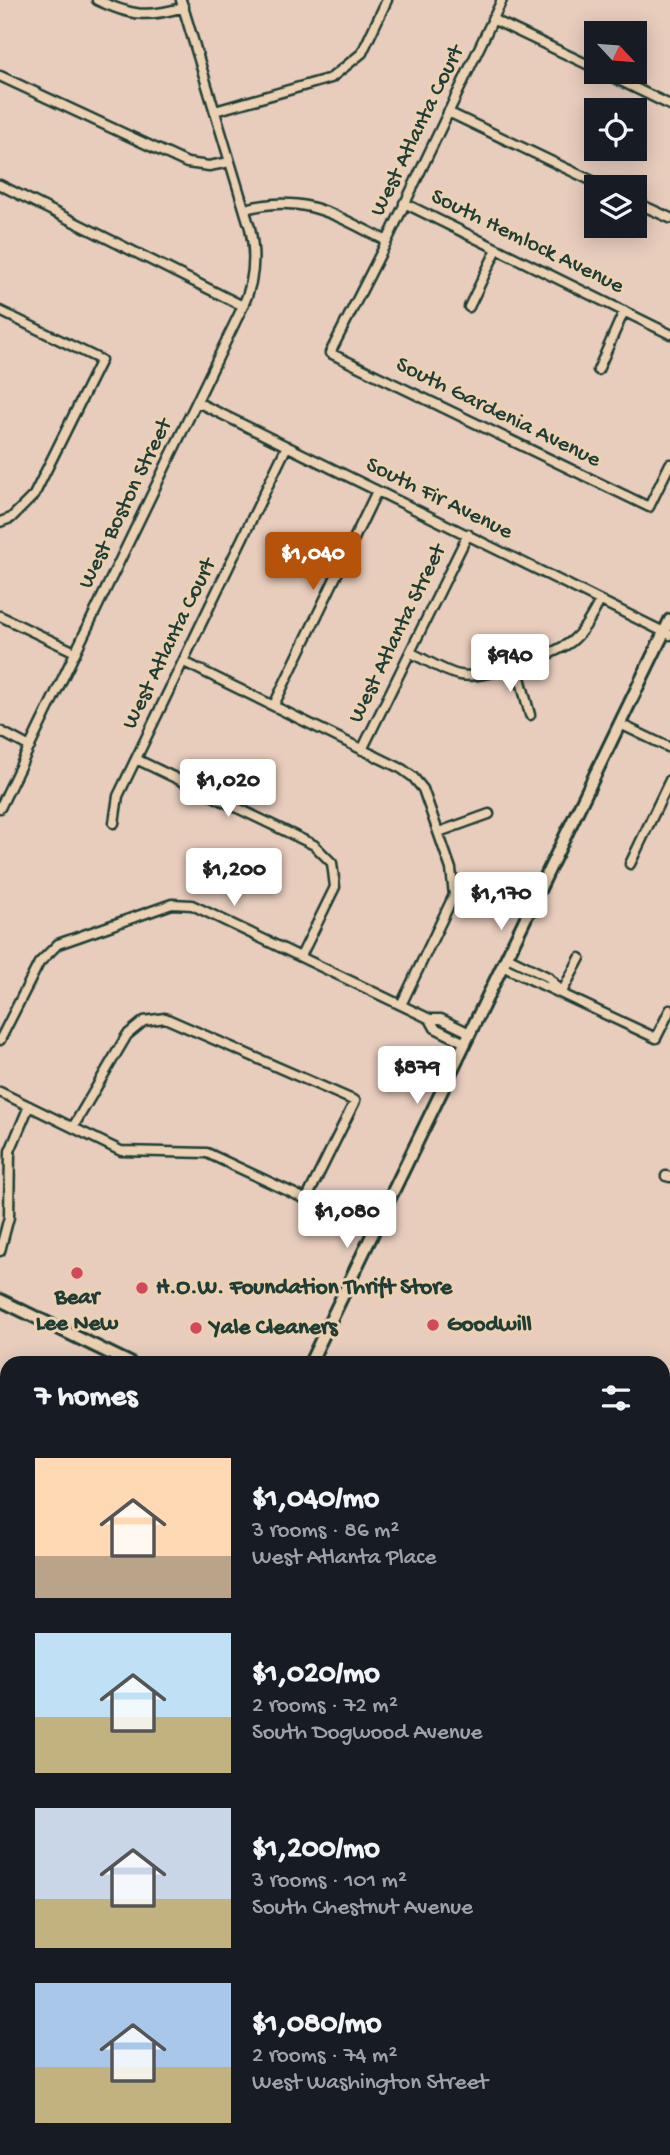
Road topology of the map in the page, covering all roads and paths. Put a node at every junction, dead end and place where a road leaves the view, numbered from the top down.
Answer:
1 (97, 0) edge
2 (387, 0) edge
3 (502, 0) edge
4 (182, 4) edge
5 (492, 19) junction
6 (584, 63) edge
7 (0, 76) edge
8 (628, 84) edge
9 (670, 104) edge
10 (215, 111) junction
11 (449, 112) junction
12 (230, 162) junction
13 (584, 176) edge
14 (0, 185) edge
15 (404, 203) junction
16 (647, 207) edge
17 (245, 209) junction
18 (670, 218) edge
19 (387, 241) junction
20 (497, 249) junction
21 (243, 306) junction
22 (469, 307) dead end
23 (0, 310) edge
24 (624, 311) junction
25 (670, 334) edge
26 (330, 354) joint
27 (598, 370) dead end
28 (197, 402) junction
29 (287, 446) junction
30 (670, 464) edge
31 (377, 491) junction
32 (0, 522) edge
33 (468, 534) junction
34 (600, 601) junction
35 (0, 616) edge
36 (670, 621) edge
37 (667, 633) edge
38 (75, 652) junction
39 (411, 653) junction
40 (184, 662) junction
41 (517, 666) junction
42 (274, 705) junction
43 (530, 715) dead end
44 (620, 724) junction
45 (0, 732) edge
46 (30, 747) junction
47 (670, 748) edge
48 (362, 750) junction
49 (136, 759) junction
50 (670, 780) edge
51 (0, 808) edge
52 (489, 814) dead end
53 (114, 823) dead end
54 (439, 832) junction
55 (630, 864) dead end
56 (301, 956) junction
57 (580, 958) dead end
58 (505, 961) junction
59 (562, 992) junction
60 (401, 1005) junction
61 (670, 1010) edge
62 (468, 1038) junction
63 (0, 1040) edge
64 (0, 1092) edge
65 (29, 1106) junction
66 (72, 1127) junction
67 (0, 1178) edge
68 (10, 1178) junction
69 (307, 1198) junction
70 (374, 1231) junction
71 (0, 1251) edge
72 (0, 1300) edge
73 (116, 1356) edge
74 (313, 1356) edge

1 - 4 street
2 - 10 street
3 - 5 street, West Atlanta Court
4 - 10 street, West Boston Street
5 - 6 street
5 - 11 street, West Atlanta Court
7 - 12 street
8 - 9 street
10 - 12 street, West Boston Street
11 - 13 street
11 - 15 street, West Atlanta Court
12 - 17 street, West Boston Street
14 - 21 street
15 - 19 street, West Atlanta Court
15 - 20 street, South Hemlock Avenue
16 - 18 street
17 - 19 street
17 - 21 street, West Boston Street
19 - 26 street, West Atlanta Court
20 - 22 street
20 - 24 street, South Hemlock Avenue
21 - 28 street, West Boston Street
23 - 32 street
24 - 25 street, South Hemlock Avenue
24 - 27 street
26 - 30 street, South Gardenia Avenue
28 - 29 street, South Fir Avenue
28 - 38 street, West Boston Street
29 - 31 street, South Fir Avenue
29 - 40 street, West Atlanta Court
31 - 33 street, South Fir Avenue
31 - 42 street
33 - 34 street, South Fir Avenue
33 - 39 street, West Atlanta Street
34 - 37 street, South Fir Avenue
34 - 41 street
35 - 38 street
36 - 37 main road
37 - 44 main road
38 - 46 street, West Boston Street
39 - 41 street
39 - 48 street, West Atlanta Street
40 - 42 street
40 - 49 street, West Atlanta Court
41 - 43 street
42 - 48 street
44 - 47 street
44 - 58 main road
45 - 46 street
46 - 51 street, West Boston Street
48 - 54 street
49 - 53 street, West Atlanta Court
49 - 56 street
50 - 55 street
52 - 54 street
54 - 60 street
56 - 60 street
56 - 63 street
57 - 59 street
58 - 59 street
58 - 62 main road
59 - 61 street
60 - 62 street
62 - 70 main road
64 - 65 street
65 - 66 street
65 - 68 street
66 - 69 street
66 - 69 street
67 - 68 street
68 - 71 street
69 - 70 street
70 - 74 main road
72 - 73 main road

